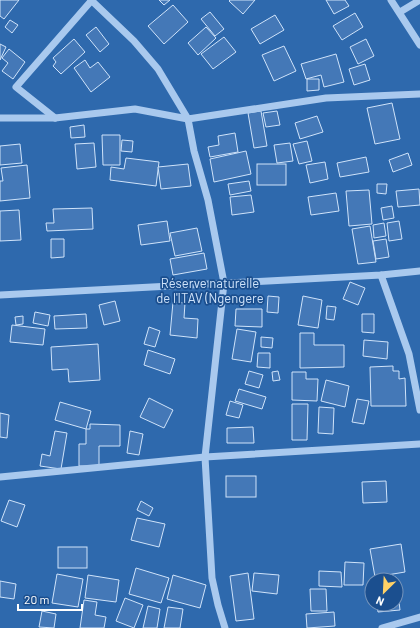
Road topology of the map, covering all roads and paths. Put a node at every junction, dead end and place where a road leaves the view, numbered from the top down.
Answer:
1 (91, 0) edge
2 (391, 0) edge
3 (420, 0) edge
4 (400, 12) junction
5 (420, 45) edge
6 (420, 94) edge
7 (0, 118) edge
8 (55, 118) junction
9 (188, 119) junction
10 (420, 271) edge
11 (381, 275) junction
12 (224, 283) junction
13 (0, 295) edge
14 (420, 410) edge
15 (420, 444) edge
16 (204, 457) junction
17 (0, 477) edge
18 (420, 617) edge
19 (225, 628) edge
20 (382, 628) edge

1 - 8 street
1 - 9 street
2 - 4 street
3 - 4 street
4 - 5 street
6 - 9 street
7 - 8 street
8 - 9 street
9 - 12 street
10 - 11 street
11 - 12 street
11 - 14 street
12 - 13 street
12 - 16 street
15 - 16 street
16 - 17 street
16 - 19 street
18 - 20 street

